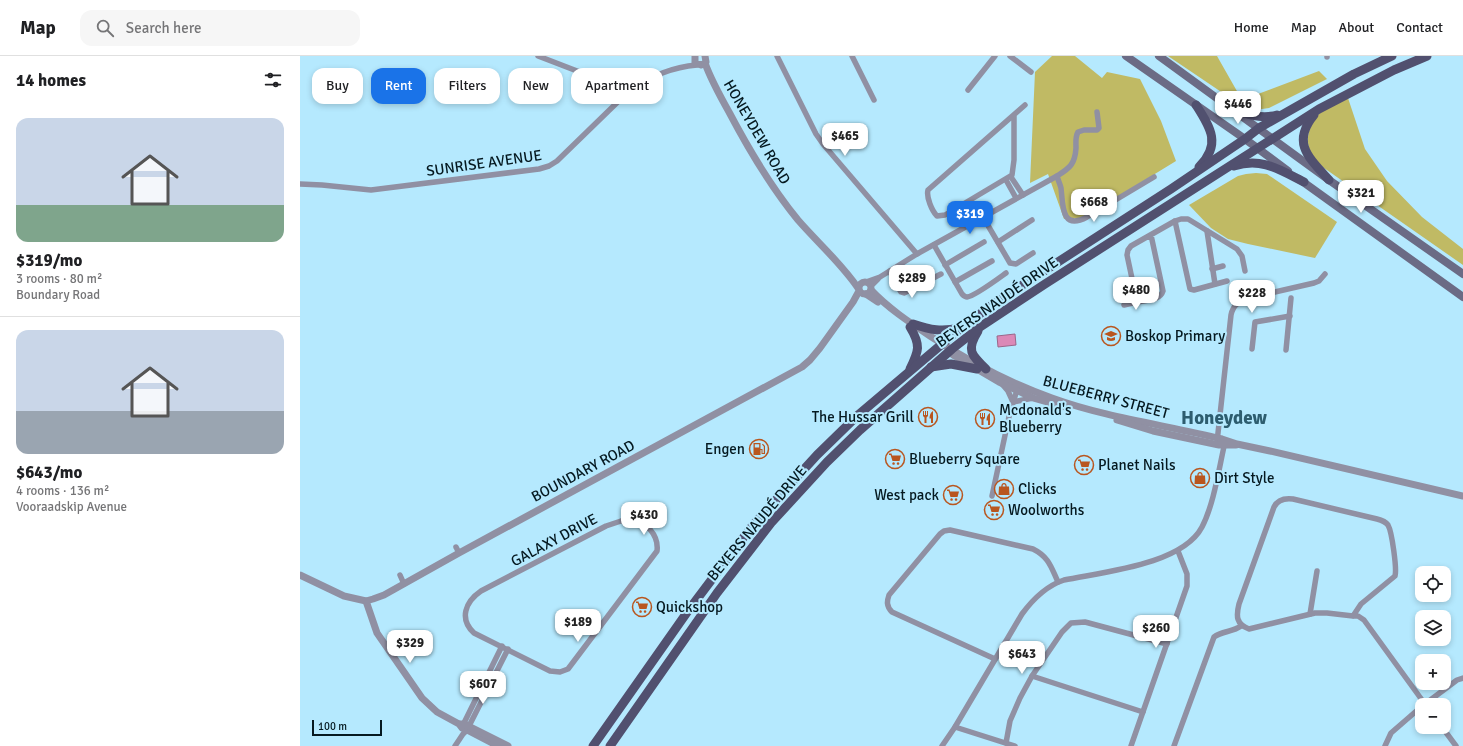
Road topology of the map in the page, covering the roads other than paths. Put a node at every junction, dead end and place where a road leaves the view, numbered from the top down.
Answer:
1 (538, 56) edge
2 (777, 56) edge
3 (852, 56) edge
4 (995, 56) edge
5 (1010, 56) edge
6 (1126, 56) edge
7 (1159, 56) edge
8 (1392, 56) edge
9 (1427, 56) edge
10 (694, 57) edge
11 (704, 61) edge
12 (684, 66) junction
13 (571, 69) edge
14 (1031, 72) dead end
15 (663, 74) edge
16 (968, 90) dead end
17 (874, 100) dead end
18 (616, 104) edge
19 (1025, 105) dead end
20 (1196, 105) junction
21 (1227, 106) junction
22 (1319, 109) junction
23 (1097, 112) dead end
24 (1285, 112) junction
25 (1014, 116) junction
26 (1260, 128) junction
27 (1272, 137) junction
28 (1245, 139) junction
29 (1257, 148) junction
30 (1219, 172) junction
31 (1191, 175) junction
32 (1057, 176) junction
33 (1154, 177) dead end
34 (1008, 179) junction
35 (1329, 180) junction
36 (1304, 182) junction
37 (300, 184) edge
38 (1023, 195) junction
39 (1016, 198) junction
40 (983, 218) junction
41 (1032, 220) dead end
42 (1175, 221) junction
43 (1207, 231) junction
44 (1151, 235) junction
45 (984, 242) dead end
46 (998, 242) junction
47 (934, 246) junction
48 (1033, 253) dead end
49 (917, 254) junction
50 (992, 261) dead end
51 (945, 265) junction
52 (1223, 266) dead end
53 (1212, 269) junction
54 (890, 271) junction
55 (1245, 271) dead end
56 (1006, 273) dead end
57 (940, 274) dead end
58 (1325, 274) dead end
59 (1463, 274) edge
60 (955, 282) junction
61 (1227, 282) dead end
62 (1134, 284) junction
63 (1215, 284) junction
64 (1124, 285) dead end
65 (865, 288) junction
66 (1463, 297) edge
67 (1291, 298) dead end
68 (1137, 302) junction
69 (1124, 305) dead end
70 (1290, 316) junction
71 (911, 325) junction
72 (980, 327) junction
73 (961, 328) junction
74 (940, 345) junction
75 (1252, 349) dead end
76 (1286, 350) dead end
77 (950, 351) junction
78 (930, 367) junction
79 (981, 369) junction
80 (908, 372) junction
81 (999, 382) junction
82 (1018, 387) junction
83 (1033, 398) junction
84 (1013, 402) junction
85 (1221, 442) junction
86 (992, 496) dead end
87 (1463, 496) edge
88 (1178, 551) junction
89 (1317, 571) dead end
90 (300, 575) edge
91 (400, 575) dead end
92 (1058, 582) junction
93 (404, 584) junction
94 (366, 601) junction
95 (1310, 614) junction
96 (1353, 616) junction
97 (1241, 626) junction
98 (1167, 644) junction
99 (502, 646) junction
100 (508, 649) junction
101 (996, 659) junction
102 (1032, 676) junction
103 (1463, 678) edge
104 (1421, 698) edge
105 (1435, 698) edge
106 (1143, 712) junction
107 (1415, 714) edge
108 (955, 727) junction
109 (464, 728) junction
110 (1447, 734) edge
111 (1006, 744) junction
112 (455, 746) edge
113 (498, 746) edge
114 (508, 746) edge
115 (593, 746) edge
116 (610, 746) edge
117 (942, 746) edge
118 (1015, 746) edge
119 (1131, 746) edge
120 (1174, 746) edge
121 (1385, 746) edge
122 (1456, 746) edge

1 - 13 street
2 - 49 street
3 - 17 street
4 - 16 street
5 - 14 street
6 - 20 main road
7 - 21 main road
8 - 24 main road, BEYERS NAUDÉ DRIVE
9 - 22 main road, BEYERS NAUDÉ DRIVE
10 - 11 street, HONEYDEW ROAD
10 - 12 street, SUNRISE AVENUE
11 - 12 street, SUNRISE AVENUE
11 - 65 street, HONEYDEW ROAD
12 - 15 street, SUNRISE AVENUE
18 - 37 street, SUNRISE AVENUE
19 - 25 street
20 - 28 main road
20 - 31 main road
21 - 24 main road
21 - 26 main road
22 - 27 main road, BEYERS NAUDÉ DRIVE
22 - 35 main road
23 - 32 street, BOUNDARY ROAD
24 - 26 main road, BEYERS NAUDÉ DRIVE
25 - 34 street
25 - 34 street
26 - 27 main road
26 - 28 main road, BEYERS NAUDÉ DRIVE
27 - 29 main road, BEYERS NAUDÉ DRIVE
27 - 35 main road
28 - 29 main road
28 - 31 main road, BEYERS NAUDÉ DRIVE
29 - 30 main road, BEYERS NAUDÉ DRIVE
29 - 36 main road
30 - 36 main road
30 - 72 main road, BEYERS NAUDÉ DRIVE
31 - 73 main road, BEYERS NAUDÉ DRIVE
32 - 33 street
32 - 38 street, BOUNDARY ROAD
34 - 38 street
34 - 39 street
35 - 59 main road
36 - 66 main road
38 - 39 street, BOUNDARY ROAD
39 - 40 street, BOUNDARY ROAD
40 - 46 street
40 - 47 street, BOUNDARY ROAD
41 - 46 street
42 - 43 street
42 - 44 street
42 - 63 street
43 - 53 street
43 - 55 street
44 - 62 street
44 - 68 street
45 - 51 street
46 - 48 street
47 - 49 street, BOUNDARY ROAD
47 - 51 street
49 - 54 street, BOUNDARY ROAD
50 - 60 street
51 - 60 street
52 - 53 street
53 - 63 street
54 - 57 street
54 - 65 street, BOUNDARY ROAD
56 - 60 street
58 - 85 street
61 - 63 street
62 - 64 street
62 - 68 street
65 - 71 street, HONEYDEW ROAD
65 - 93 street, BOUNDARY ROAD
67 - 70 street
68 - 69 street
70 - 75 street
70 - 76 street
71 - 73 main road
71 - 74 street, HONEYDEW ROAD
71 - 80 main road
72 - 77 main road, BEYERS NAUDÉ DRIVE
72 - 79 main road
73 - 74 main road, BEYERS NAUDÉ DRIVE
74 - 77 street, HONEYDEW ROAD
74 - 80 main road, BEYERS NAUDÉ DRIVE
77 - 78 main road, BEYERS NAUDÉ DRIVE
77 - 79 street, BLUEBERRY STREET
78 - 79 main road
78 - 116 main road, BEYERS NAUDÉ DRIVE
79 - 81 street, BLUEBERRY STREET
79 - 82 street, BLUEBERRY STREET
80 - 115 main road, BEYERS NAUDÉ DRIVE
81 - 82 street, BLUEBERRY STREET
81 - 84 street
82 - 83 street, BLUEBERRY STREET
82 - 84 street
82 - 85 street, BLUEBERRY STREET
83 - 84 street
83 - 85 street, BLUEBERRY STREET
84 - 86 street
85 - 87 street, BLUEBERRY STREET
85 - 88 street
88 - 92 street
88 - 98 street
89 - 95 street
90 - 94 street
91 - 93 street
92 - 101 street
92 - 101 street
93 - 94 street, BOUNDARY ROAD
94 - 109 street
95 - 96 street
95 - 97 street
96 - 97 street
96 - 104 street
97 - 120 street
98 - 102 street
98 - 106 street
99 - 100 street, GALAXY DRIVE
99 - 100 street, GALAXY DRIVE
99 - 109 street
100 - 109 street
101 - 108 street
102 - 106 street
102 - 111 street
103 - 105 street
106 - 119 street
107 - 121 street
108 - 111 street
108 - 117 street
109 - 112 street
109 - 113 street
109 - 114 street
110 - 122 street
111 - 118 street

